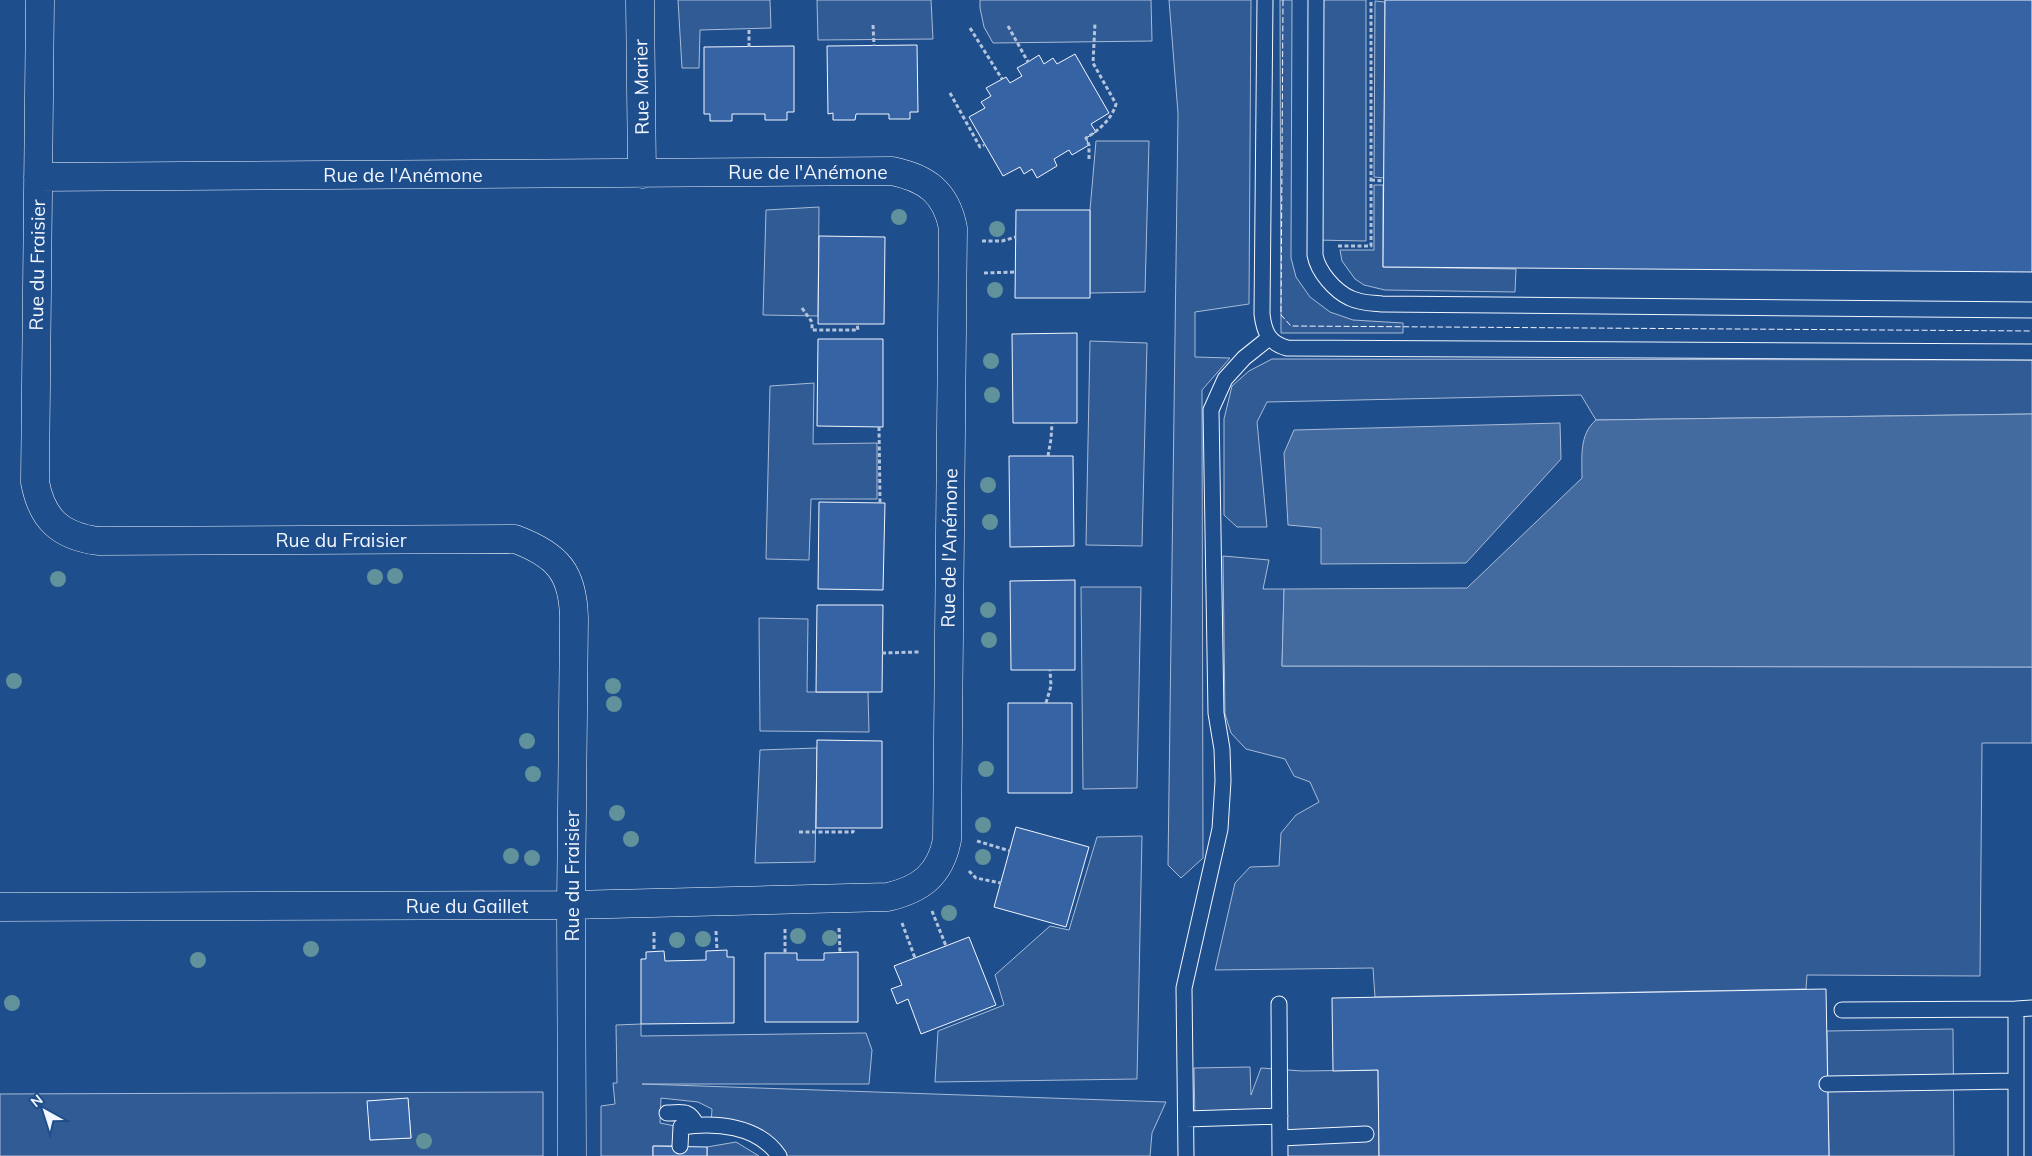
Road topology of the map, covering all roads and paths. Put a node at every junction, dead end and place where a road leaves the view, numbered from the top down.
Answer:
1 (40, 0) edge
2 (640, 0) edge
3 (1265, 0) edge
4 (1316, 0) edge
5 (1371, 0) edge
6 (1095, 23) dead end
7 (873, 25) dead end
8 (1008, 26) dead end
9 (749, 28) dead end
10 (970, 28) dead end
11 (749, 46) dead end
12 (874, 46) dead end
13 (1028, 62) dead end
14 (1002, 79) dead end
15 (950, 93) dead end
16 (984, 144) dead end
17 (1089, 159) dead end
18 (642, 174) junction
19 (38, 177) junction
20 (1371, 180) junction
21 (1384, 180) dead end
22 (1342, 246) dead end
23 (802, 308) dead end
24 (2032, 310) edge
25 (857, 324) dead end
26 (1269, 338) junction
27 (2032, 352) edge
28 (1052, 423) dead end
29 (879, 427) dead end
30 (1048, 456) dead end
31 (880, 503) dead end
32 (948, 652) junction
33 (882, 653) dead end
34 (1050, 670) dead end
35 (1046, 703) dead end
36 (854, 828) dead end
37 (799, 832) dead end
38 (929, 878) joint
39 (571, 905) junction
40 (0, 907) edge
41 (1279, 1004) dead end
42 (2032, 1008) edge
43 (2016, 1009) junction
44 (1842, 1010) dead end
45 (2016, 1081) junction
46 (1827, 1084) dead end
47 (667, 1113) dead end
48 (1280, 1116) junction
49 (1186, 1119) junction
50 (696, 1124) junction
51 (1366, 1134) dead end
52 (1280, 1138) junction
53 (680, 1146) dead end
54 (572, 1156) edge
55 (779, 1156) edge
56 (1186, 1156) edge
57 (1280, 1156) edge
58 (2016, 1156) edge

1 - 19 street, Rue du Fraisier
2 - 18 street, Rue Marier
3 - 26 lane
4 - 24 lane
5 - 20 path
6 - 17 path
7 - 12 path
8 - 13 path
9 - 11 path
10 - 14 path
15 - 16 path
18 - 19 street, Rue de l'Anémone
18 - 32 street, Rue de l'Anémone
19 - 39 street, Rue du Fraisier
20 - 21 path
20 - 22 path
23 - 25 path
26 - 27 lane
26 - 49 lane
28 - 30 path
29 - 31 path
32 - 33 path
32 - 38 street, Rue de l'Anémone
34 - 35 path
36 - 37 path
38 - 39 street, Rue du Gaillet
39 - 40 street, Rue du Gaillet
39 - 54 street, Rue du Fraisier
41 - 48 lane
42 - 43 lane
43 - 44 lane
43 - 45 lane
45 - 46 lane
45 - 58 lane
47 - 50 lane
48 - 49 lane
48 - 52 lane
49 - 56 lane
50 - 53 lane
50 - 55 lane
51 - 52 lane
52 - 57 lane

